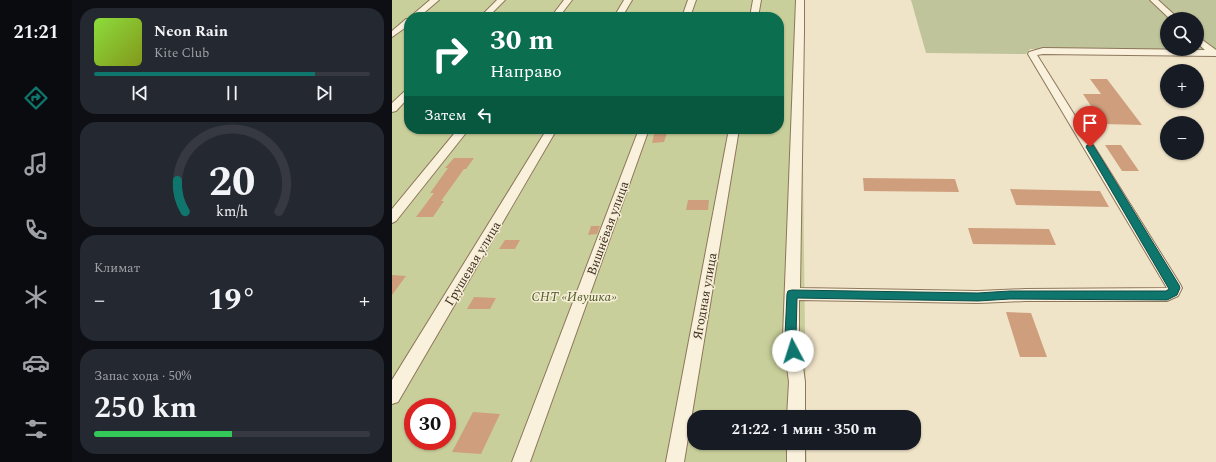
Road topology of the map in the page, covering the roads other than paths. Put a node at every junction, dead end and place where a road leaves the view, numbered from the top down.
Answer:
1 (435, 0) edge
2 (501, 0) edge
3 (568, 0) edge
4 (628, 0) edge
5 (692, 0) edge
6 (757, 0) edge
7 (800, 0) edge
8 (1154, 0) edge
9 (420, 12) edge
10 (489, 12) edge
11 (559, 12) edge
12 (621, 12) edge
13 (688, 12) edge
14 (755, 12) edge
15 (1167, 12) edge
16 (404, 25) edge
17 (392, 35) edge
18 (1204, 44) edge
19 (1215, 53) edge
20 (404, 97) edge
21 (392, 109) edge
22 (460, 134) edge
23 (549, 134) edge
24 (642, 134) edge
25 (733, 134) edge
26 (392, 218) edge
27 (792, 294) junction
28 (392, 396) edge
29 (796, 410) edge
30 (796, 450) edge
31 (521, 462) edge
32 (675, 462) edge
33 (796, 462) edge

1 - 9 street
2 - 10 street
3 - 11 street
4 - 12 street
5 - 13 street
6 - 14 street
7 - 27 street
8 - 15 street
16 - 17 street
18 - 19 street
19 - 27 street
20 - 21 street
22 - 26 street
23 - 28 street, Грушевая улица
24 - 31 street, Вишнёвая улица
25 - 32 street, Ягодная улица
27 - 29 street
30 - 33 street

